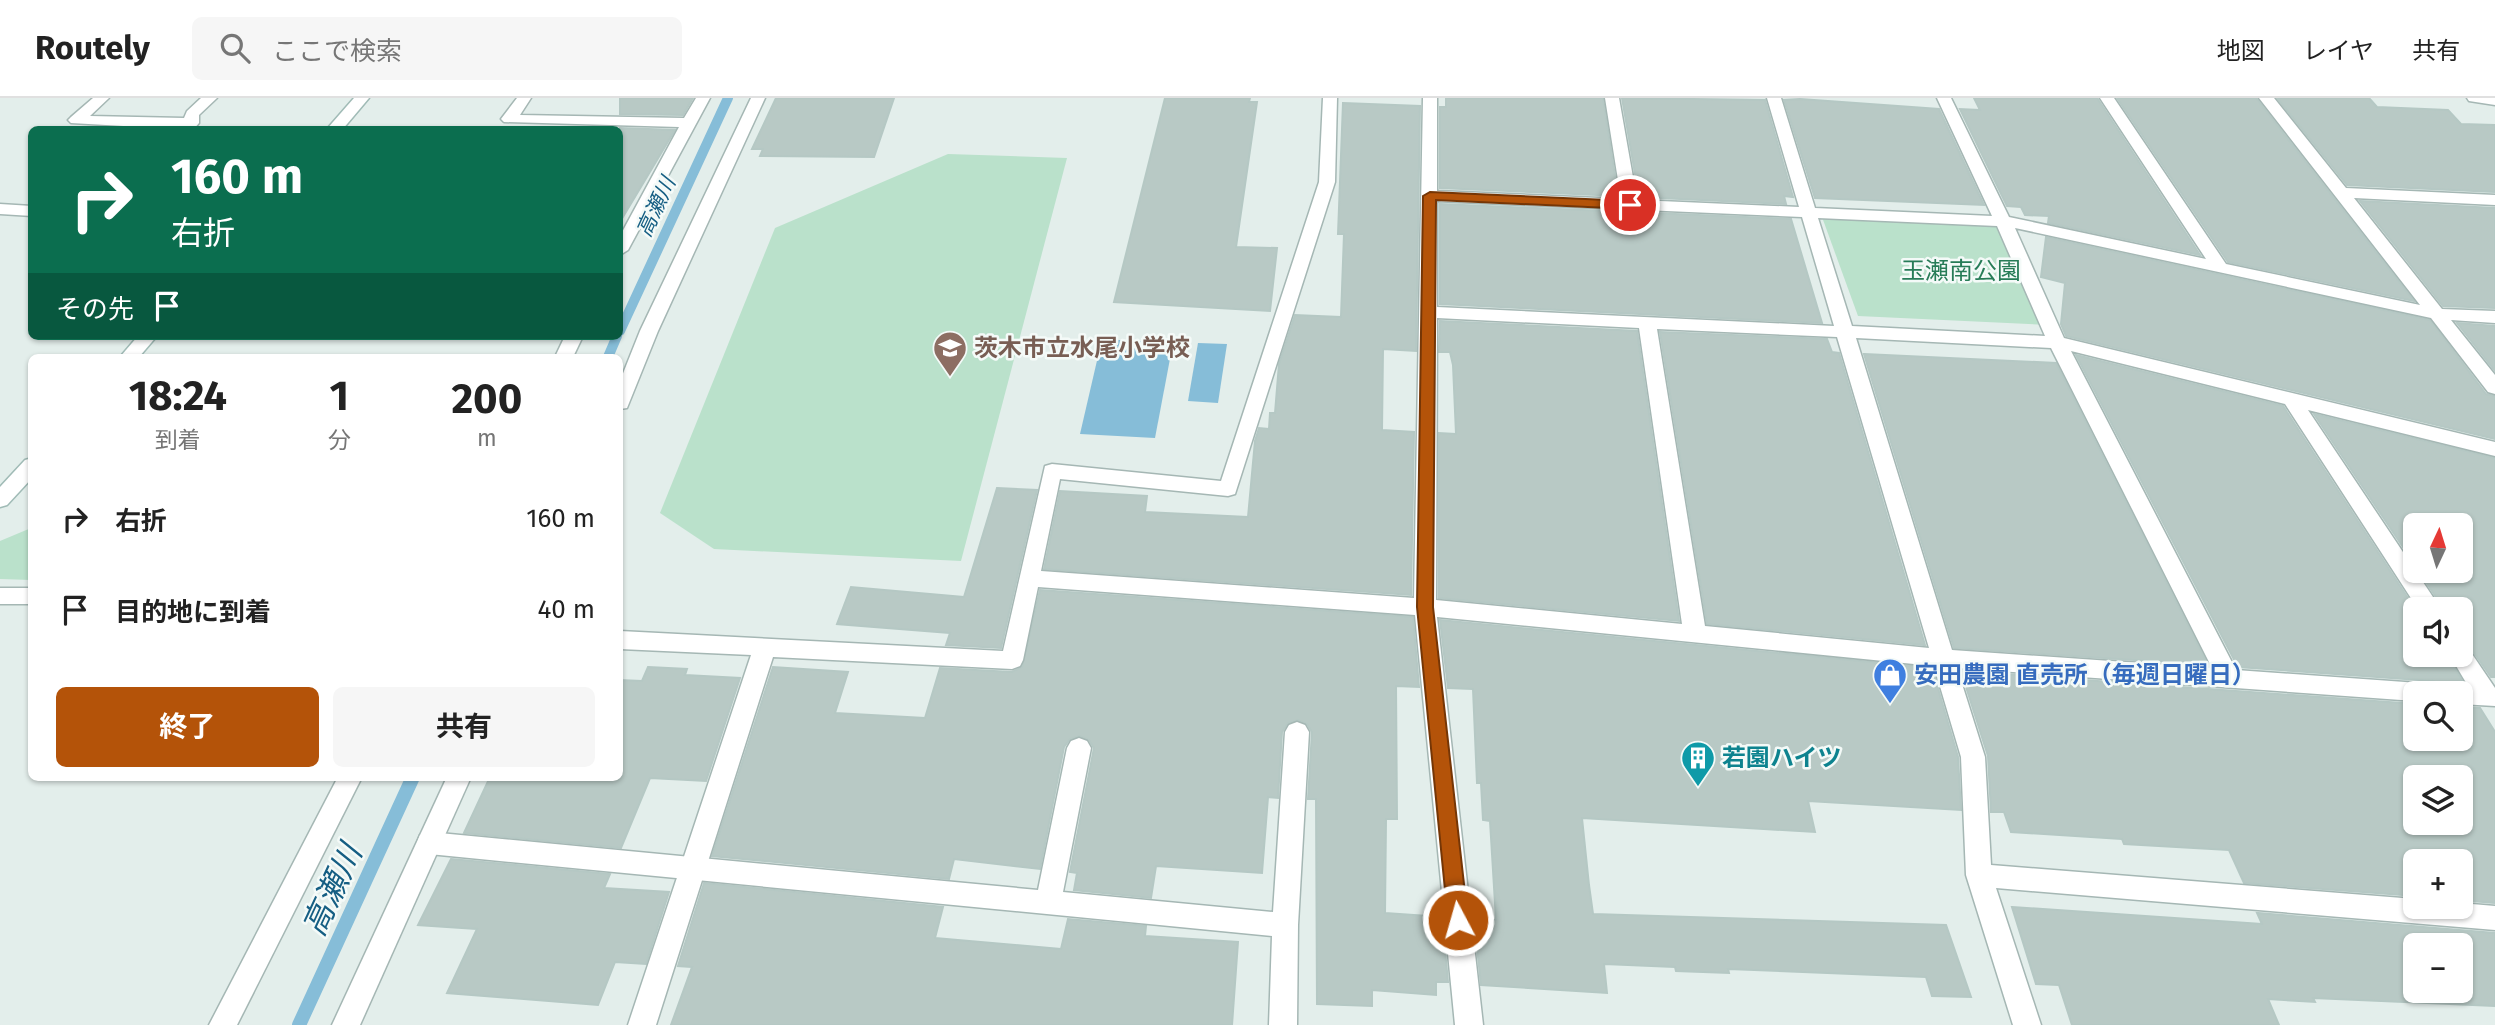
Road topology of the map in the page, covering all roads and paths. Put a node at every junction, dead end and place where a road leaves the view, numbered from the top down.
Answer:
1 (102, 98) edge
2 (209, 98) edge
3 (362, 98) edge
4 (524, 98) edge
5 (703, 98) edge
6 (758, 98) edge
7 (1330, 98) edge
8 (1430, 98) edge
9 (1612, 98) edge
10 (1773, 98) edge
11 (1944, 98) edge
12 (2107, 98) edge
13 (2266, 98) edge
14 (2474, 98) edge
15 (2495, 101) edge
16 (689, 123) junction
17 (188, 126) edge
18 (337, 126) edge
19 (2341, 194) junction
20 (1430, 196) junction
21 (2495, 200) edge
22 (1630, 205) junction
23 (0, 209) edge
24 (28, 211) edge
25 (1809, 214) junction
26 (2003, 220) junction
27 (623, 244) edge
28 (2220, 267) junction
29 (1429, 312) junction
30 (2436, 314) junction
31 (2495, 317) edge
32 (1647, 322) junction
33 (1846, 330) junction
34 (144, 340) edge
35 (2057, 342) junction
36 (132, 354) edge
37 (2495, 388) edge
38 (623, 396) edge
39 (2292, 400) junction
40 (2495, 449) edge
41 (28, 469) edge
42 (0, 500) edge
43 (1029, 578) junction
44 (0, 596) edge
45 (28, 596) edge
46 (2422, 597) edge
47 (1425, 607) junction
48 (1695, 635) junction
49 (623, 640) edge
50 (764, 649) junction
51 (1944, 658) junction
52 (2469, 667) edge
53 (2230, 679) junction
54 (2403, 691) edge
55 (2473, 696) edge
56 (2491, 697) edge
57 (1297, 732) dead end
58 (1079, 748) dead end
59 (348, 781) edge
60 (457, 781) edge
61 (429, 843) junction
62 (692, 870) junction
63 (1979, 875) junction
64 (1048, 903) junction
65 (2495, 918) edge
66 (1284, 925) junction
67 (223, 1025) edge
68 (346, 1025) edge
69 (642, 1025) edge
70 (1283, 1025) edge
71 (1469, 1025) edge
72 (2027, 1025) edge

1 - 17 street
2 - 17 street
3 - 18 street
4 - 16 street
5 - 16 street
6 - 38 street
7 - 43 street
8 - 20 street
9 - 22 street
10 - 25 street
11 - 26 street
12 - 28 street
13 - 19 street
14 - 15 street
16 - 27 street
19 - 21 street
19 - 30 street
20 - 22 street
20 - 29 street
22 - 25 street
23 - 24 street
25 - 26 street
25 - 33 street
26 - 28 street
26 - 35 street
28 - 30 street
29 - 32 street
29 - 47 street
30 - 31 street
30 - 37 street
32 - 33 street
32 - 48 street
33 - 35 street
33 - 51 street
34 - 36 street
35 - 39 street
35 - 53 street
39 - 40 street
39 - 46 street
41 - 42 street
43 - 47 street
43 - 50 street
44 - 45 street
47 - 48 street
47 - 71 street
48 - 51 street
49 - 50 street
50 - 62 street
51 - 53 street
51 - 63 street
52 - 56 street
53 - 54 street
55 - 56 street
57 - 66 street
58 - 64 street
59 - 67 street
60 - 61 street
61 - 62 street
61 - 68 street
62 - 64 street
62 - 69 street
63 - 65 street
63 - 72 street
64 - 66 street
66 - 70 street

